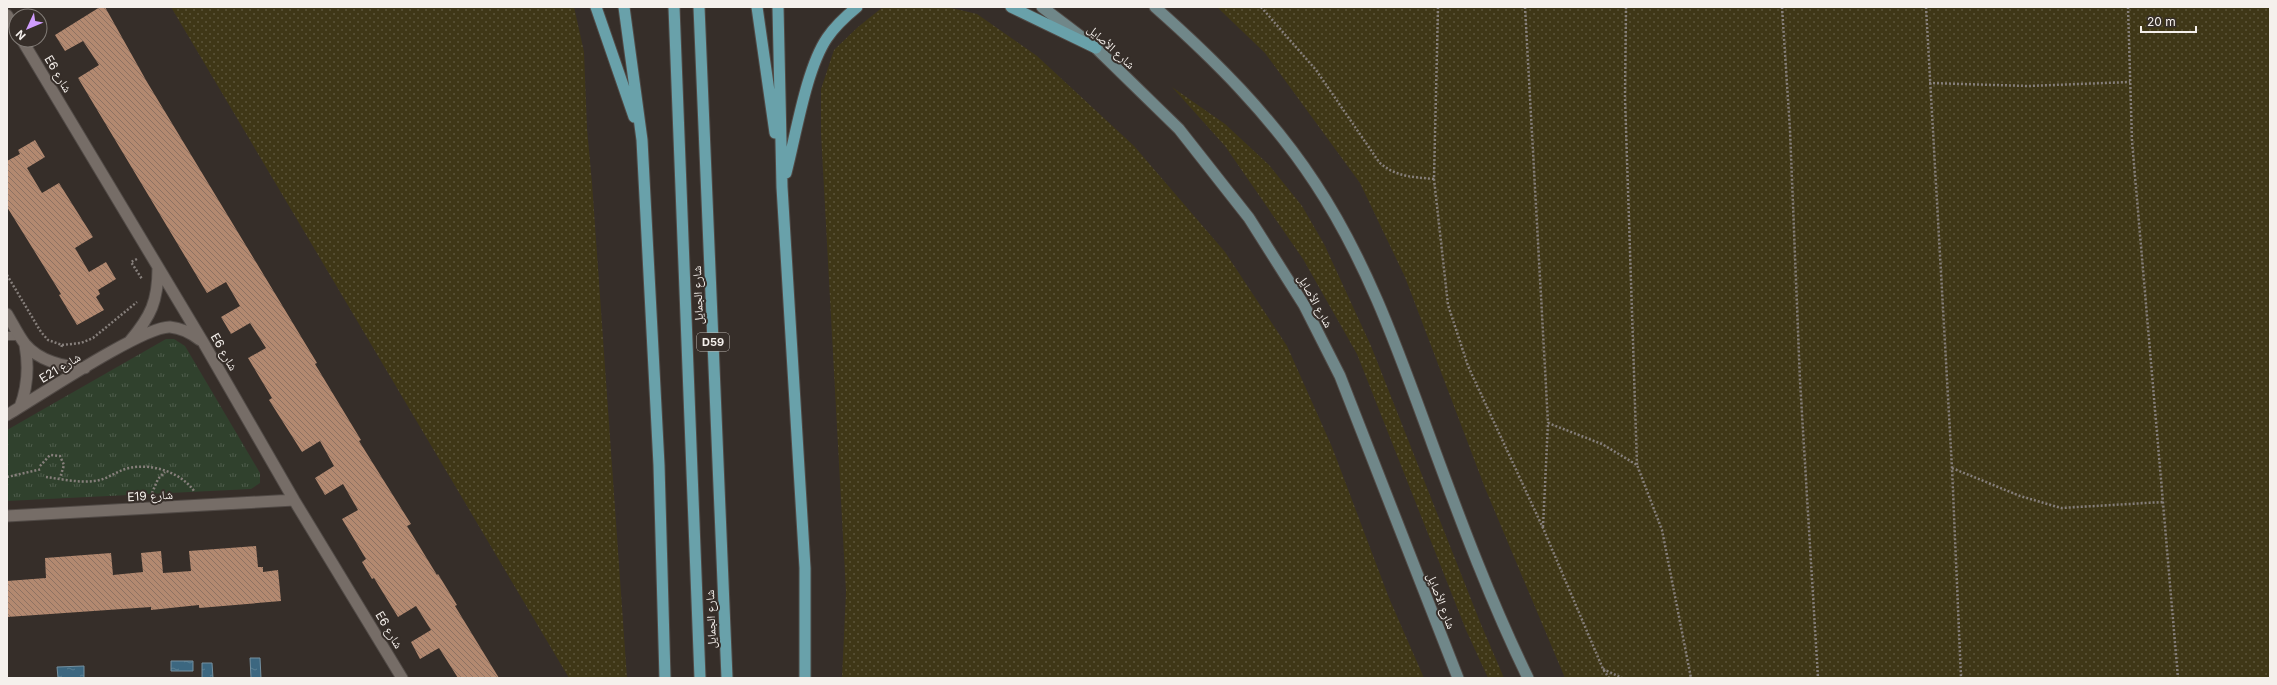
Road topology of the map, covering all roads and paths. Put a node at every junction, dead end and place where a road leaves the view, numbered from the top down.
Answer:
1 (596, 7) edge
2 (624, 7) edge
3 (674, 7) edge
4 (699, 7) edge
5 (757, 7) edge
6 (778, 7) edge
7 (858, 7) edge
8 (1012, 7) edge
9 (1042, 7) edge
10 (1155, 7) edge
11 (1261, 7) edge
12 (1438, 7) edge
13 (1525, 7) edge
14 (1626, 7) edge
15 (1782, 7) edge
16 (1926, 7) edge
17 (2128, 7) edge
18 (27, 48) edge
19 (1096, 48) junction
20 (2130, 82) junction
21 (1929, 83) junction
22 (642, 140) junction
23 (1434, 179) junction
24 (782, 187) junction
25 (148, 251) junction
26 (158, 267) junction
27 (7, 275) edge
28 (144, 284) dead end
29 (141, 298) dead end
30 (7, 314) edge
31 (7, 336) edge
32 (22, 340) junction
33 (203, 342) junction
34 (127, 344) junction
35 (62, 345) junction
36 (58, 364) junction
37 (85, 368) junction
38 (20, 407) junction
39 (7, 415) edge
40 (1548, 423) junction
41 (1637, 465) junction
42 (40, 466) dead end
43 (1952, 468) junction
44 (42, 469) dead end
45 (165, 472) junction
46 (7, 477) edge
47 (46, 478) dead end
48 (60, 478) junction
49 (294, 500) junction
50 (2163, 502) junction
51 (199, 506) junction
52 (152, 508) junction
53 (7, 516) edge
54 (1542, 528) junction
55 (1603, 669) junction
56 (402, 678) edge
57 (664, 678) edge
58 (700, 678) edge
59 (727, 678) edge
60 (805, 678) edge
61 (1458, 678) edge
62 (1528, 678) edge
63 (1609, 678) edge
64 (1622, 678) edge
65 (1691, 678) edge
66 (1818, 678) edge
67 (1961, 678) edge
68 (2178, 678) edge

1 - 22 main road
2 - 22 main road
3 - 58 main road, شارع الجمايل / D59
4 - 59 main road, شارع الجمايل / D59
5 - 24 main road
6 - 24 main road
7 - 24 main road
8 - 19 main road
9 - 19 main road, شارع الأصايل
10 - 62 main road
11 - 23 path
12 - 23 path
13 - 40 path
14 - 41 path
15 - 66 path
16 - 21 path
17 - 20 path
18 - 25 street, E6 شارع
19 - 61 main road, شارع الأصايل
20 - 21 path
20 - 50 path
21 - 43 path
22 - 57 main road
23 - 54 path
24 - 60 main road
25 - 26 street, E6 شارع
25 - 28 path
26 - 33 street, E6 شارع
26 - 34 street, E21 شارع
27 - 35 path
29 - 35 path
30 - 32 street
31 - 32 lane
32 - 36 street
32 - 38 street
33 - 34 street, E21 شارع
33 - 49 street, E6 شارع
34 - 37 street, E21 شارع
35 - 36 path
36 - 37 street
37 - 38 street, E21 شارع
38 - 39 street, E21 شارع
40 - 41 path
40 - 54 path
41 - 65 path
42 - 48 path
43 - 50 path
43 - 67 path
44 - 46 path
45 - 48 path
45 - 51 path
45 - 52 path
47 - 48 path
49 - 51 street, E19 شارع
49 - 56 street, E6 شارع
50 - 68 path
51 - 52 street, E19 شارع
52 - 53 street, E19 شارع
54 - 55 path
55 - 63 path
55 - 64 path

